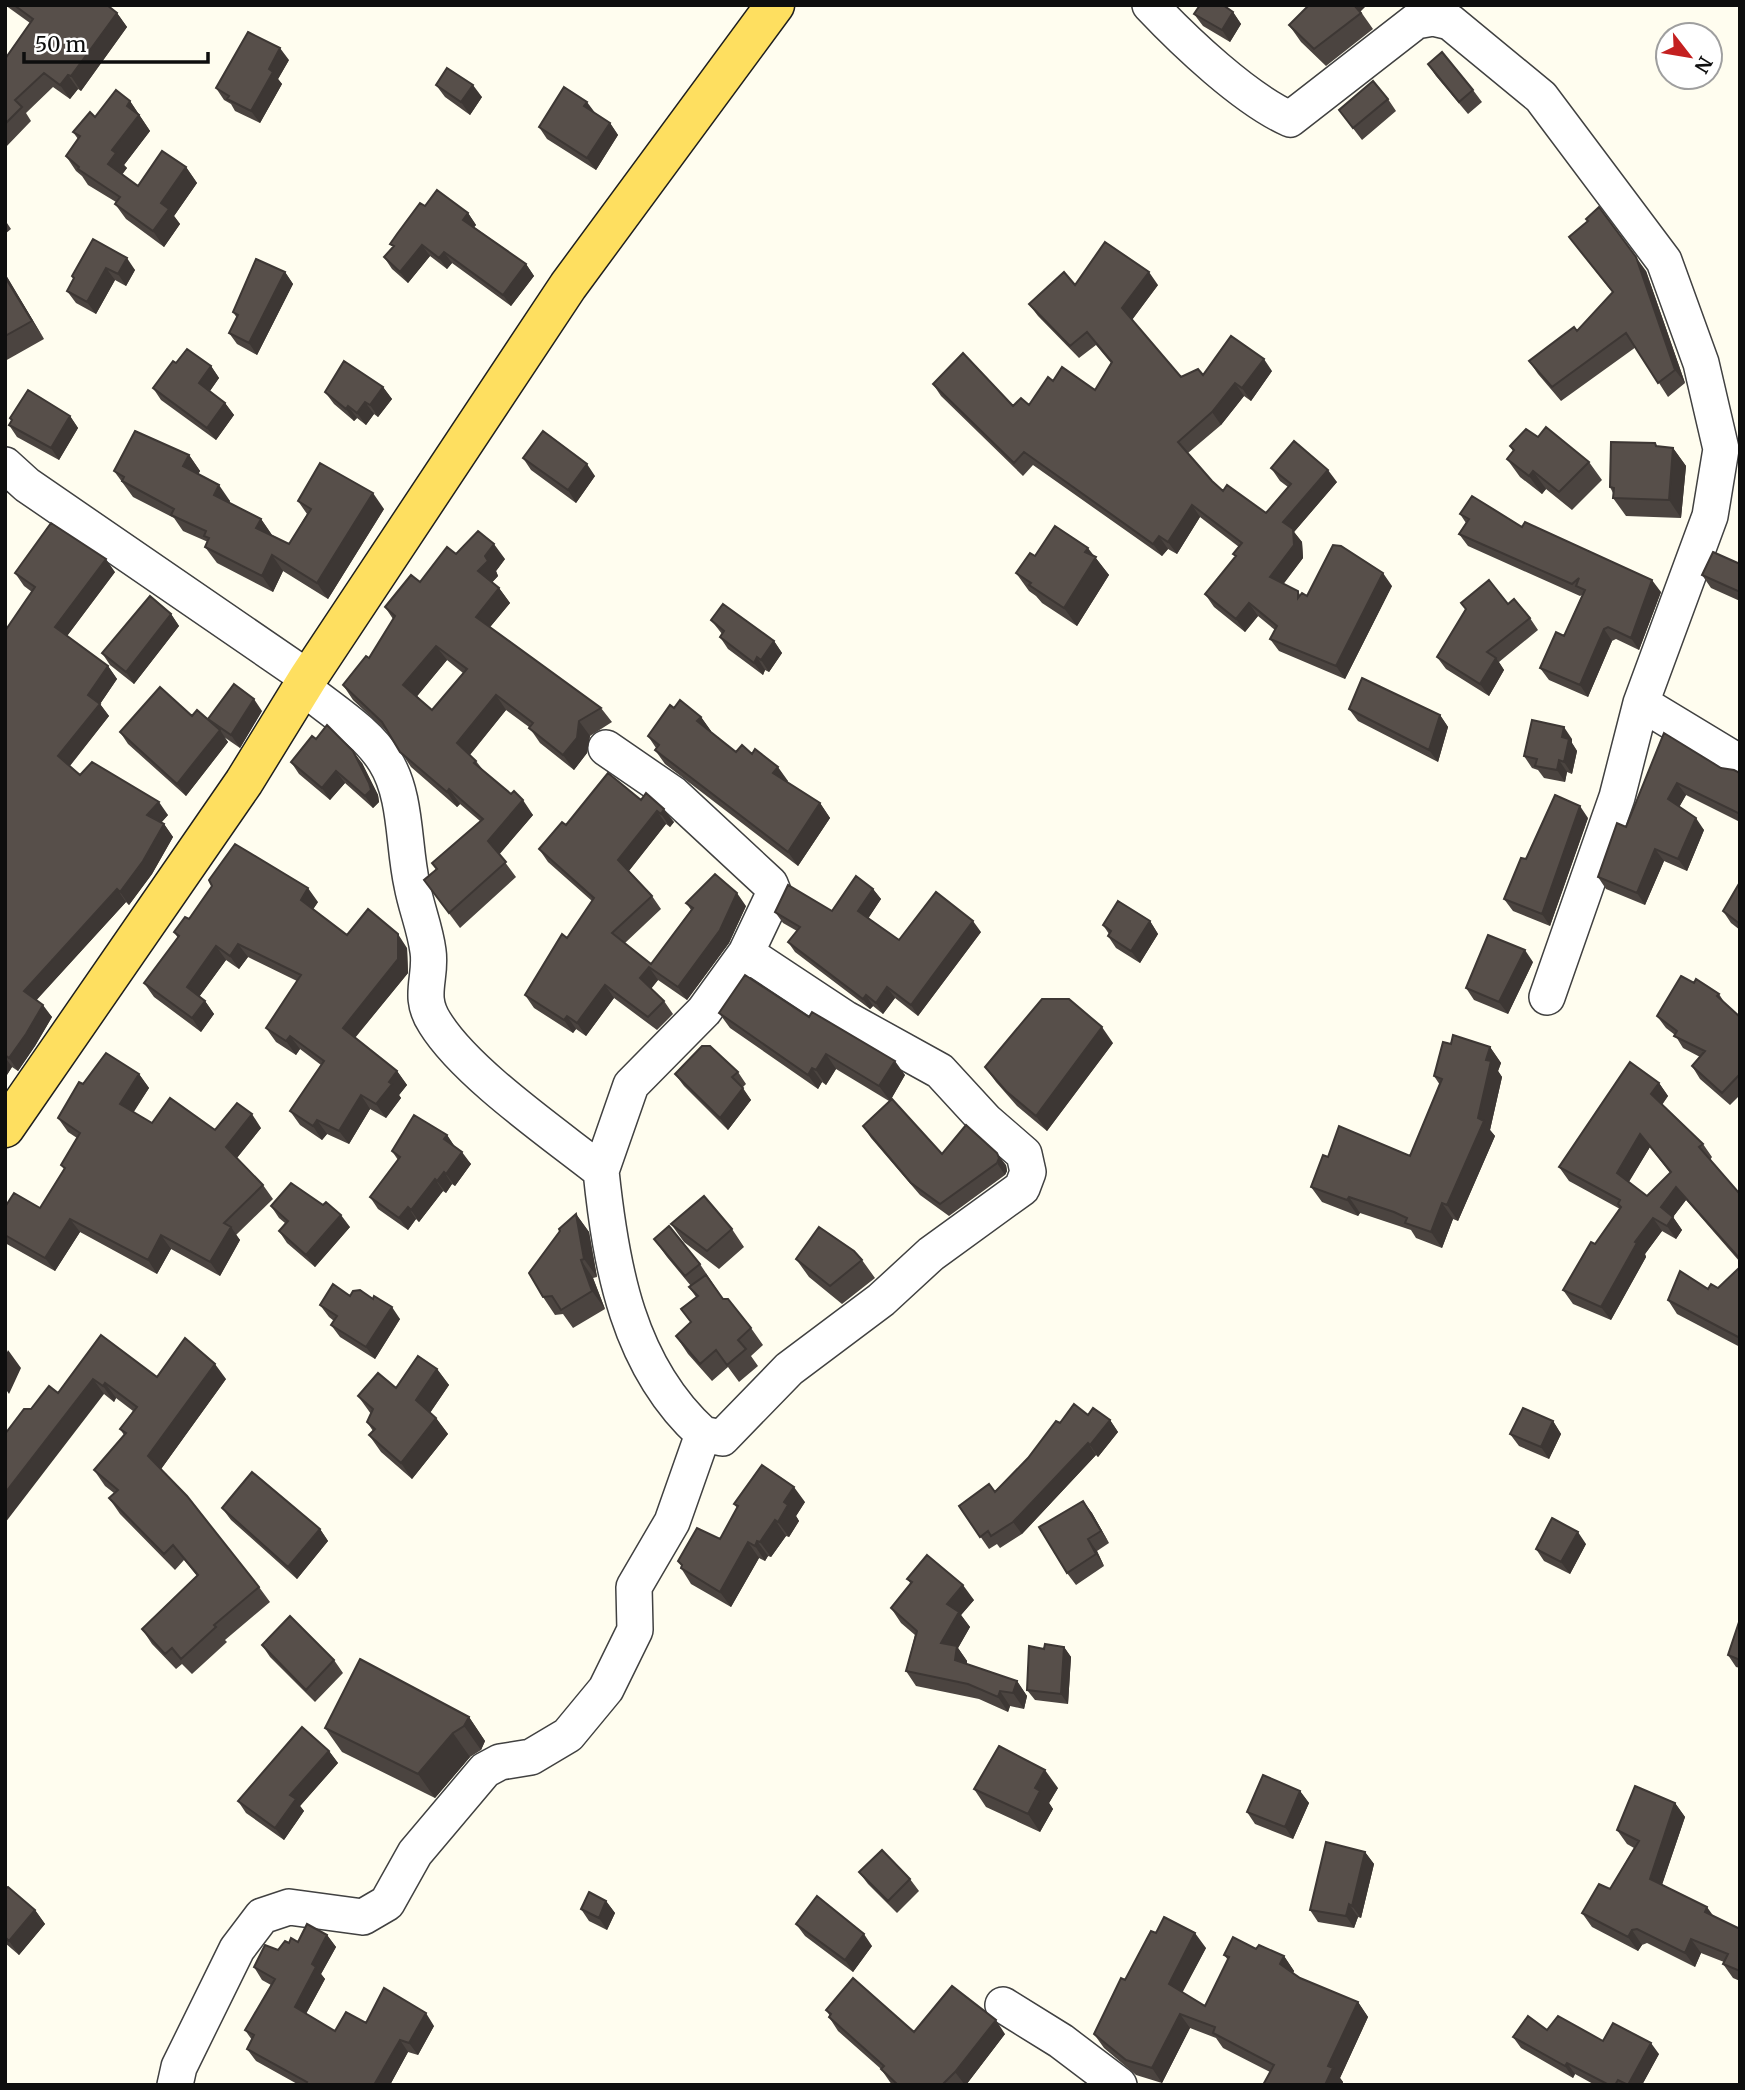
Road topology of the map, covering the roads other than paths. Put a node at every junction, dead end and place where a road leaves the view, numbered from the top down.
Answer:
1 (775, 5) edge
2 (1150, 5) edge
3 (13, 485) edge
4 (305, 682) junction
5 (1641, 703) junction
6 (606, 748) dead end
7 (1740, 763) edge
8 (746, 953) junction
9 (1547, 997) dead end
10 (5, 1128) edge
11 (601, 1171) junction
12 (703, 1434) junction
13 (1003, 2006) dead end
14 (175, 2085) edge
15 (1119, 2085) edge

1 - 4 main road
2 - 5 street
3 - 4 street
4 - 10 main road
4 - 11 street
5 - 7 street
5 - 9 street
6 - 8 street
8 - 11 street
8 - 12 street
11 - 12 street
12 - 14 street
13 - 15 street

